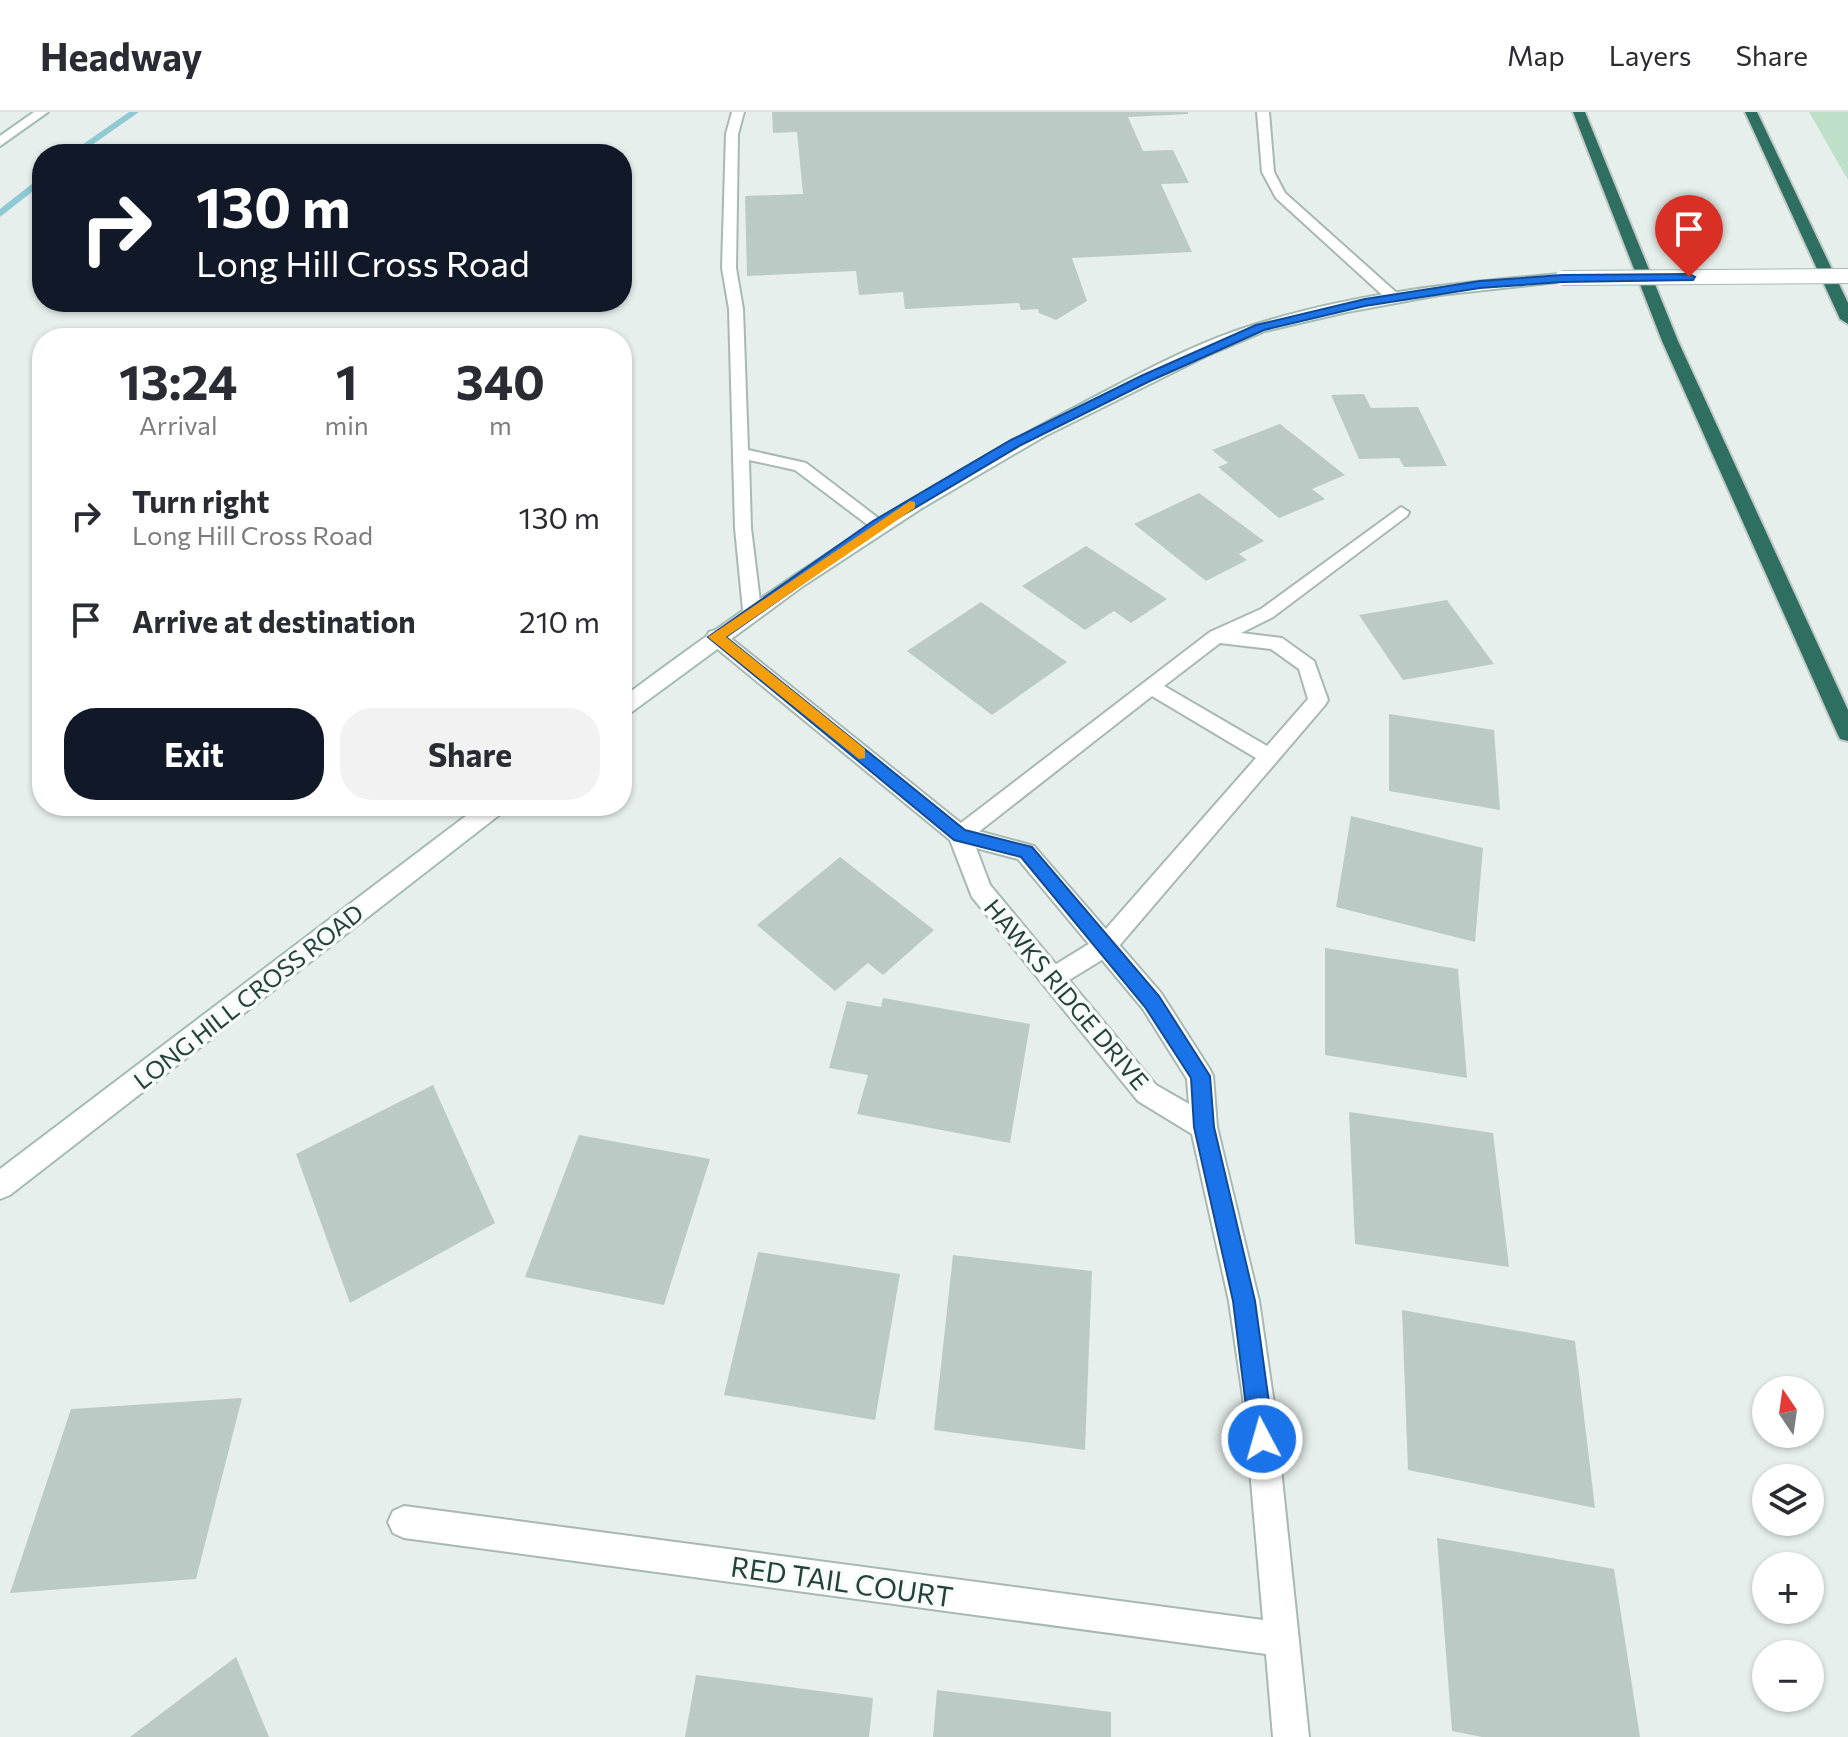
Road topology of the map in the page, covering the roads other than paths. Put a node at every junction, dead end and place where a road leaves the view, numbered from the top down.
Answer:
1 (42, 112) edge
2 (738, 112) edge
3 (1263, 112) edge
4 (1579, 112) edge
5 (1751, 112) edge
6 (0, 142) edge
7 (1848, 276) edge
8 (1394, 298) junction
9 (1848, 319) edge
10 (740, 453) junction
11 (1401, 512) dead end
12 (878, 524) junction
13 (752, 610) junction
14 (1216, 636) junction
15 (716, 637) junction
16 (1151, 687) junction
17 (632, 701) edge
18 (1848, 733) edge
19 (1269, 756) junction
20 (482, 816) edge
21 (960, 835) junction
22 (1105, 946) junction
23 (1053, 978) junction
24 (1204, 1127) junction
25 (0, 1186) edge
26 (404, 1522) dead end
27 (1280, 1639) junction
28 (1291, 1737) edge

1 - 6 street
2 - 10 lane
3 - 8 lane
4 - 18 highway
5 - 9 highway
7 - 8 street, bridge
8 - 12 street
10 - 12 lane
10 - 13 lane
11 - 14 lane
12 - 13 street
13 - 15 street
14 - 16 lane
14 - 19 lane
15 - 17 street
15 - 21 street
16 - 19 lane
16 - 21 lane
19 - 22 lane
20 - 25 street, LONG HILL CROSS ROAD
21 - 22 street
21 - 23 street, HAWKS RIDGE DRIVE
22 - 23 lane
22 - 24 street
23 - 24 street, HAWKS RIDGE DRIVE
24 - 27 street
26 - 27 street, RED TAIL COURT
27 - 28 street

